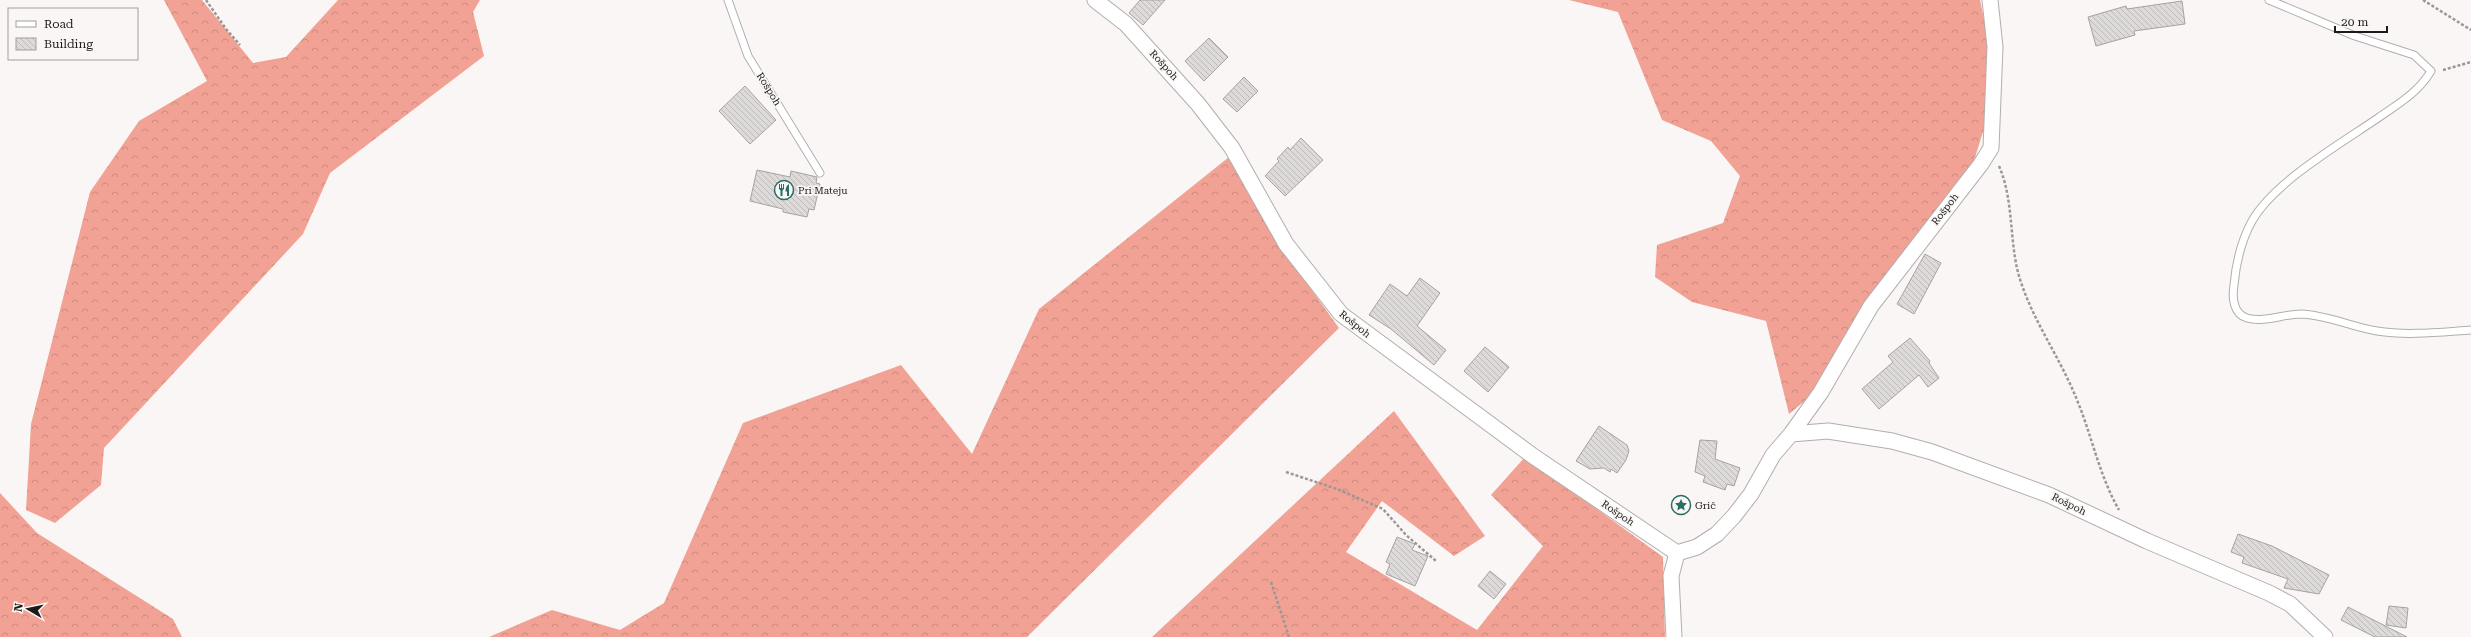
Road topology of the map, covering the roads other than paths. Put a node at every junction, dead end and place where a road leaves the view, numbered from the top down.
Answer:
1 (728, 0) edge
2 (1095, 0) edge
3 (1990, 0) edge
4 (2269, 0) edge
5 (820, 173) dead end
6 (2471, 330) edge
7 (1791, 434) junction
8 (1677, 553) junction
9 (1674, 637) edge
10 (2325, 637) edge

1 - 5 lane, Rošpoh
2 - 8 street, Rošpoh
3 - 7 street, Rošpoh
4 - 6 lane
7 - 8 street, Rošpoh
7 - 10 street, Rošpoh
8 - 9 street

